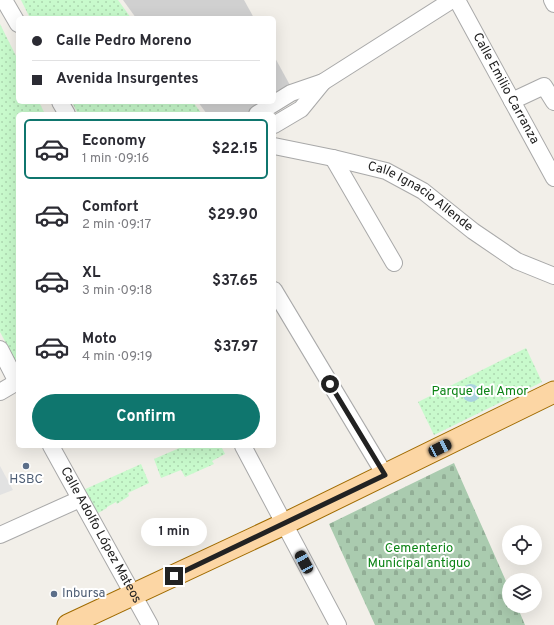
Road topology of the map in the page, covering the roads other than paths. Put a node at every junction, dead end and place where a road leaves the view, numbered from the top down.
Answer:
1 (4, 0) edge
2 (452, 0) edge
3 (457, 0) edge
4 (552, 0) edge
5 (554, 4) edge
6 (16, 21) edge
7 (323, 82) junction
8 (512, 101) junction
9 (276, 102) edge
10 (554, 102) edge
11 (273, 104) edge
12 (260, 112) edge
13 (276, 124) edge
14 (276, 146) edge
15 (333, 158) junction
16 (554, 178) edge
17 (394, 263) dead end
18 (554, 276) edge
19 (276, 294) edge
20 (0, 349) edge
21 (16, 379) edge
22 (16, 384) edge
23 (0, 392) edge
24 (554, 392) edge
25 (52, 448) edge
26 (244, 448) edge
27 (385, 475) junction
28 (80, 499) junction
29 (284, 524) junction
30 (0, 535) edge
31 (134, 595) junction
32 (68, 625) edge
33 (150, 625) edge
34 (338, 625) edge

1 - 6 street
2 - 7 street
3 - 8 street, Calle Emilio Carranza
4 - 5 street
7 - 9 street
7 - 13 street
8 - 10 street
8 - 16 street, Calle Emilio Carranza
11 - 12 street
14 - 15 street, Calle Ignacio Allende
15 - 17 street
15 - 18 street, Calle Ignacio Allende
19 - 27 street
20 - 21 street
22 - 23 street
24 - 27 main road
25 - 28 street, Calle Adolfo López Mateos
26 - 29 street
27 - 29 main road
28 - 30 street
28 - 31 street, Calle Adolfo López Mateos
29 - 31 main road
29 - 34 street
31 - 32 main road
31 - 33 street, Calle Adolfo López Mateos

